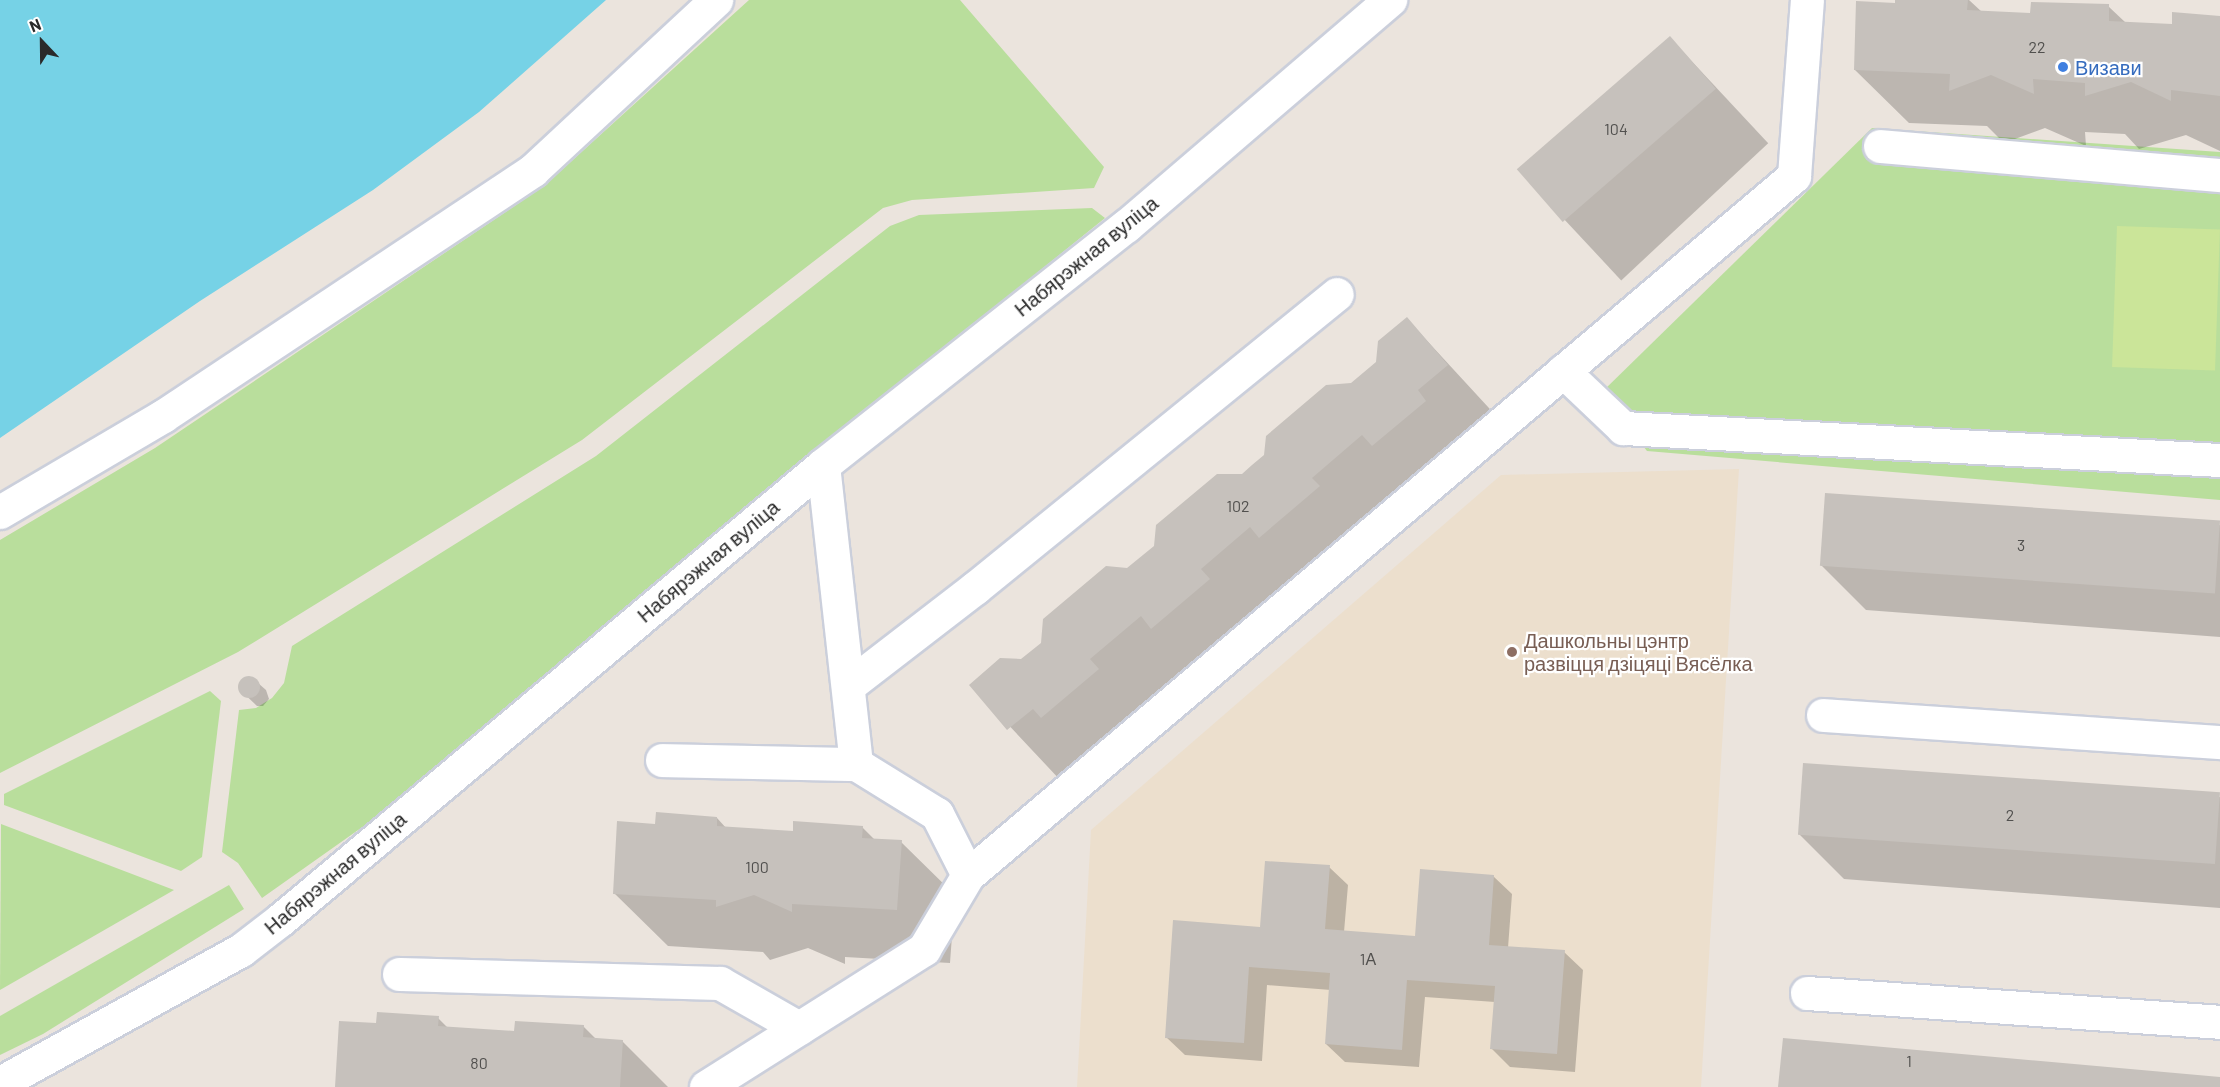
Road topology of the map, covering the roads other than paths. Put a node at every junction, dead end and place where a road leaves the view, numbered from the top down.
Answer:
1 (716, 0) edge
2 (1389, 0) edge
3 (1807, 0) edge
4 (1880, 146) dead end
5 (2220, 175) edge
6 (1337, 294) dead end
7 (1563, 371) junction
8 (2220, 460) edge
9 (823, 465) junction
10 (0, 512) edge
11 (849, 686) junction
12 (1822, 715) dead end
13 (2220, 742) edge
14 (662, 760) dead end
15 (856, 764) junction
16 (968, 875) junction
17 (399, 974) dead end
18 (1807, 993) dead end
19 (2220, 1022) edge
20 (799, 1028) junction
21 (0, 1083) edge
22 (706, 1087) edge

1 - 10 street
2 - 9 street, Набярэжная вуліца
3 - 7 street
4 - 5 street
6 - 11 street
7 - 8 street
7 - 16 street
9 - 11 street
9 - 21 street, Набярэжная вуліца
11 - 15 street
12 - 13 street
14 - 15 street
15 - 16 street
16 - 20 street
17 - 20 street
18 - 19 street
20 - 22 street

